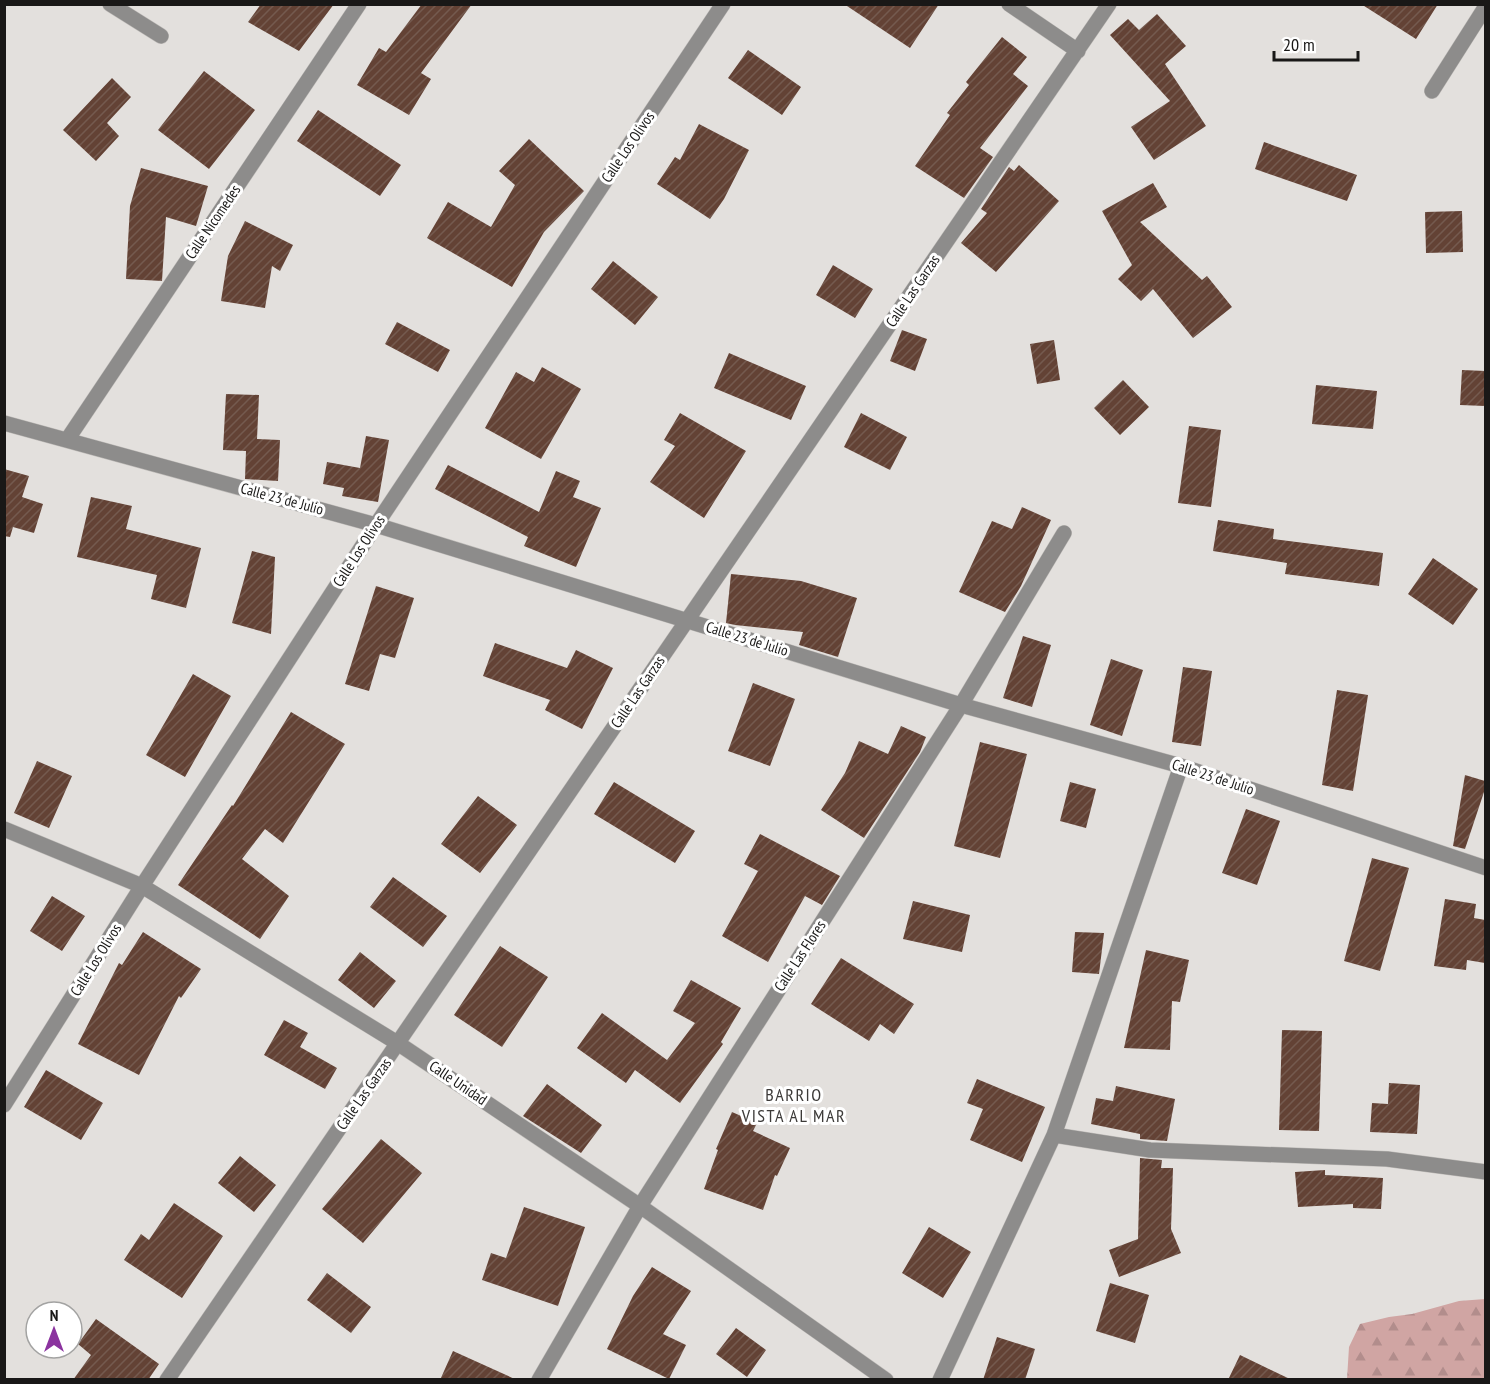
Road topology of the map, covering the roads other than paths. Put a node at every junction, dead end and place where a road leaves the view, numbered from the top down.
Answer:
1 (110, 4) edge
2 (359, 4) edge
3 (723, 4) edge
4 (1009, 4) edge
5 (1109, 4) edge
6 (1485, 6) edge
7 (160, 36) dead end
8 (1078, 51) junction
9 (1432, 91) dead end
10 (4, 423) edge
11 (67, 441) junction
12 (376, 525) junction
13 (1064, 533) dead end
14 (687, 620) junction
15 (961, 705) junction
16 (1181, 766) junction
17 (4, 829) edge
18 (1485, 868) edge
19 (142, 886) junction
20 (399, 1044) junction
21 (4, 1105) edge
22 (1054, 1135) junction
23 (1485, 1172) edge
24 (640, 1206) junction
25 (167, 1380) edge
26 (539, 1380) edge
27 (886, 1380) edge
28 (940, 1380) edge

1 - 7 street
2 - 11 street, Calle Nicomedes
3 - 12 street, Calle Los Olivos
4 - 8 street
5 - 8 street, Calle Las Garzas
6 - 9 street
8 - 14 street, Calle Las Garzas
10 - 11 street, Calle 23 de Julio
11 - 12 street, Calle 23 de Julio
12 - 14 street, Calle 23 de Julio
12 - 19 street, Calle Los Olivos
13 - 15 street, Calle Las Flores
14 - 15 street, Calle 23 de Julio
14 - 20 street, Calle Las Garzas
15 - 16 street, Calle 23 de Julio
15 - 24 street, Calle Las Flores
16 - 18 street, Calle 23 de Julio
16 - 22 street
17 - 19 street, Calle Unidad
19 - 20 street, Calle Unidad
19 - 21 street, Calle Los Olivos
20 - 24 street, Calle Unidad
20 - 25 street, Calle Las Garzas
22 - 23 street
22 - 28 street
24 - 26 street, Calle Las Flores
24 - 27 street, Calle Unidad

